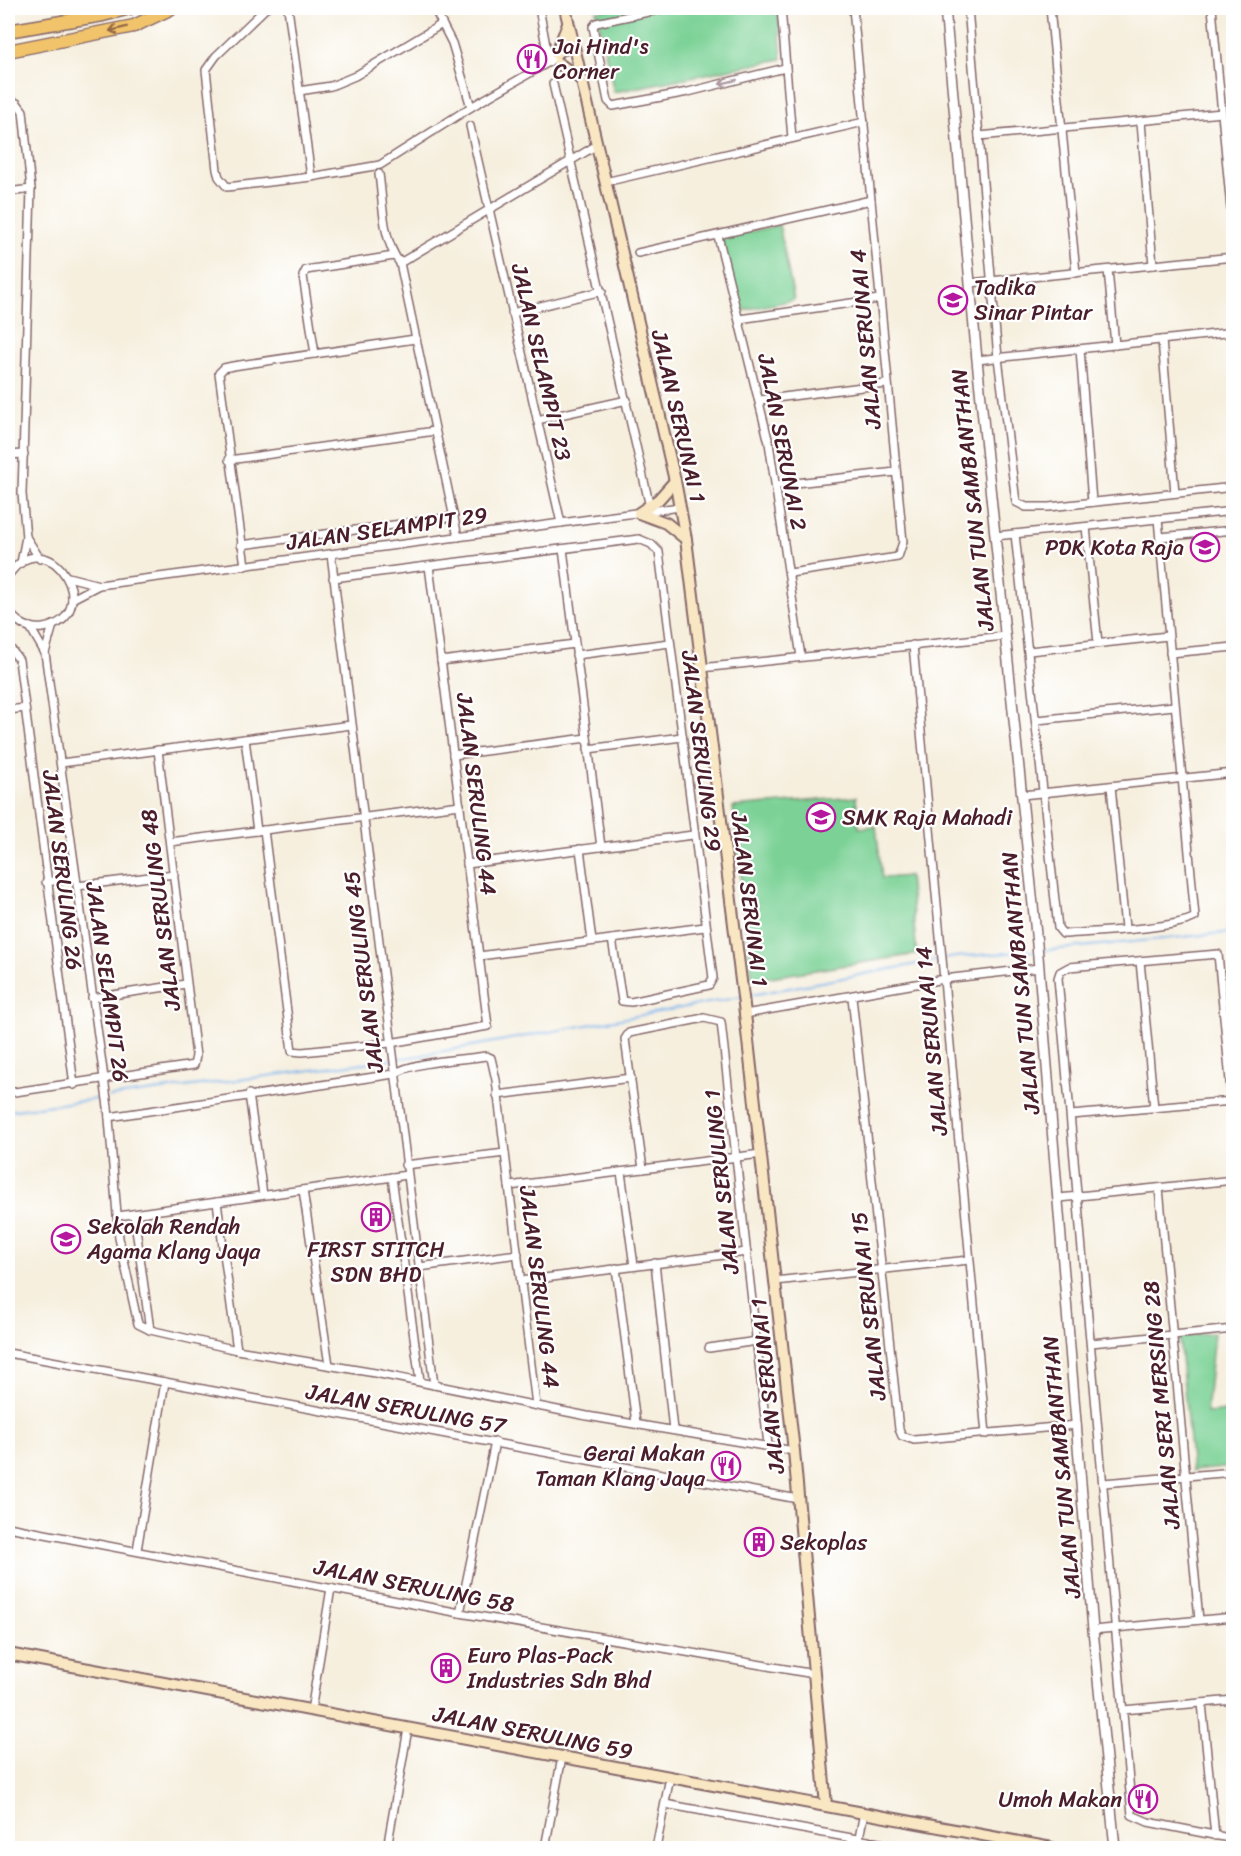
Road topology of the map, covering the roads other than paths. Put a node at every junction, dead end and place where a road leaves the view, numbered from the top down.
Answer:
1 (130, 8) edge
2 (172, 8) edge
3 (266, 8) edge
4 (288, 8) edge
5 (434, 8) edge
6 (539, 8) edge
7 (565, 8) edge
8 (667, 8) edge
9 (781, 8) edge
10 (853, 8) edge
11 (945, 8) edge
12 (968, 8) edge
13 (1050, 8) edge
14 (1212, 8) edge
15 (569, 23) junction
16 (442, 24) junction
17 (8, 31) edge
18 (8, 51) edge
19 (576, 52) junction
20 (554, 60) junction
21 (785, 68) junction
22 (582, 80) junction
23 (553, 84) dead end
24 (299, 91) junction
25 (8, 100) edge
26 (471, 107) junction
27 (1222, 113) junction
28 (864, 122) junction
29 (1141, 122) junction
30 (470, 126) dead end
31 (1062, 128) junction
32 (979, 136) junction
33 (792, 138) junction
34 (597, 145) junction
35 (572, 158) junction
36 (379, 174) dead end
37 (311, 177) junction
38 (605, 182) junction
39 (31, 189) junction
40 (8, 192) edge
41 (871, 200) junction
42 (489, 210) junction
43 (718, 236) junction
44 (1233, 241) edge
45 (638, 253) dead end
46 (394, 256) junction
47 (1233, 257) edge
48 (400, 263) junction
49 (1153, 265) junction
50 (1108, 270) junction
51 (1076, 273) junction
52 (992, 281) junction
53 (970, 283) junction
54 (602, 291) junction
55 (879, 299) junction
56 (512, 313) junction
57 (739, 319) junction
58 (1233, 332) edge
59 (415, 339) junction
60 (1162, 340) junction
61 (1115, 345) junction
62 (1080, 349) junction
63 (315, 354) junction
64 (998, 358) junction
65 (977, 360) junction
66 (886, 384) junction
67 (627, 400) junction
68 (760, 400) junction
69 (537, 420) junction
70 (435, 431) junction
71 (24, 454) junction
72 (8, 455) edge
73 (229, 460) junction
74 (896, 472) junction
75 (675, 481) junction
76 (777, 485) junction
77 (1233, 487) edge
78 (1175, 493) junction
79 (1092, 502) junction
80 (650, 507) junction
81 (680, 507) junction
82 (1233, 511) edge
83 (639, 513) junction
84 (454, 517) junction
85 (1158, 519) junction
86 (561, 523) junction
87 (1086, 527) junction
88 (1233, 530) edge
89 (1015, 534) junction
90 (995, 536) junction
91 (26, 537) junction
92 (458, 537) junction
93 (1160, 537) junction
94 (639, 539) joint
95 (686, 539) junction
96 (241, 546) junction
97 (563, 549) junction
98 (1233, 550) edge
99 (331, 554) junction
100 (40, 559) junction
101 (21, 563) junction
102 (245, 566) junction
103 (429, 566) junction
104 (790, 573) junction
105 (8, 576) edge
106 (68, 577) junction
107 (333, 578) junction
108 (99, 585) junction
109 (72, 598) junction
110 (8, 610) edge
111 (53, 624) junction
112 (30, 627) junction
113 (1005, 636) junction
114 (1168, 636) junction
115 (670, 643) junction
116 (1098, 643) junction
117 (575, 644) junction
118 (8, 645) edge
119 (913, 645) junction
120 (1233, 646) edge
121 (1029, 651) junction
122 (1170, 652) junction
123 (45, 653) junction
124 (576, 655) junction
125 (801, 657) junction
126 (441, 661) junction
127 (700, 668) junction
128 (1174, 706) junction
129 (25, 708) junction
130 (8, 710) edge
131 (1037, 720) junction
132 (351, 725) junction
133 (682, 736) junction
134 (587, 738) junction
135 (245, 739) junction
136 (588, 748) junction
137 (158, 750) junction
138 (453, 755) junction
139 (61, 763) junction
140 (1233, 773) edge
141 (1181, 778) junction
142 (1111, 786) junction
143 (1044, 793) junction
144 (1022, 795) junction
145 (460, 805) junction
146 (363, 817) junction
147 (260, 830) junction
148 (693, 835) junction
149 (170, 842) junction
150 (601, 847) junction
151 (580, 849) junction
152 (467, 864) junction
153 (174, 874) junction
154 (76, 878) junction
155 (46, 882) junction
156 (77, 886) junction
157 (705, 927) junction
158 (1125, 928) junction
159 (612, 939) junction
160 (592, 941) junction
161 (479, 956) junction
162 (1140, 961) junction
163 (1038, 964) junction
164 (944, 979) junction
165 (186, 984) junction
166 (852, 997) junction
167 (92, 998) junction
168 (745, 1010) junction
169 (390, 1047) junction
170 (393, 1071) junction
171 (631, 1078) junction
172 (103, 1081) junction
173 (74, 1085) junction
174 (8, 1093) edge
175 (249, 1094) junction
176 (497, 1095) junction
177 (1232, 1101) junction
178 (1154, 1107) junction
179 (1071, 1115) junction
180 (109, 1117) junction
181 (1233, 1122) edge
182 (505, 1153) junction
183 (761, 1154) junction
184 (736, 1157) junction
185 (405, 1165) junction
186 (642, 1169) junction
187 (621, 1172) junction
188 (407, 1175) junction
189 (392, 1177) junction
190 (1233, 1180) edge
191 (509, 1186) junction
192 (1159, 1188) junction
193 (303, 1190) junction
194 (263, 1195) junction
195 (1069, 1197) junction
196 (217, 1202) junction
197 (134, 1214) junction
198 (118, 1216) junction
199 (747, 1252) junction
200 (518, 1254) junction
201 (969, 1260) junction
202 (655, 1263) junction
203 (634, 1266) junction
204 (419, 1267) junction
205 (616, 1268) junction
206 (884, 1270) junction
207 (521, 1281) junction
208 (775, 1281) junction
209 (1233, 1329) edge
210 (150, 1330) junction
211 (1173, 1335) junction
212 (757, 1341) junction
213 (1091, 1343) junction
214 (709, 1348) dead end
215 (237, 1350) junction
216 (8, 1353) edge
217 (329, 1365) junction
218 (420, 1381) junction
219 (165, 1382) junction
220 (434, 1385) junction
221 (536, 1406) junction
222 (636, 1423) junction
223 (1077, 1425) junction
224 (673, 1430) junction
225 (986, 1434) junction
226 (495, 1442) junction
227 (768, 1445) junction
228 (794, 1451) junction
229 (1233, 1472) edge
230 (1186, 1476) junction
231 (1103, 1484) junction
232 (798, 1499) junction
233 (8, 1527) edge
234 (137, 1550) junction
235 (331, 1588) junction
236 (460, 1613) junction
237 (1233, 1617) edge
238 (1199, 1620) junction
239 (1105, 1629) junction
240 (8, 1654) edge
241 (814, 1674) junction
242 (1233, 1700) edge
243 (1202, 1703) junction
244 (1123, 1710) junction
245 (311, 1711) junction
246 (408, 1729) junction
247 (562, 1757) junction
248 (670, 1777) junction
249 (665, 1804) junction
250 (826, 1806) junction
251 (864, 1813) junction
252 (1215, 1836) junction
253 (1233, 1839) edge
254 (859, 1840) junction
255 (387, 1848) edge
256 (545, 1848) edge
257 (656, 1848) edge
258 (857, 1848) edge
259 (906, 1848) edge
260 (1052, 1848) edge
261 (1115, 1848) edge

1 - 17 highway
2 -> 18 highway
3 - 37 street
4 - 24 street
5 - 16 street
6 - 20 street
7 - 15 main road, JALAN SERUNAI 1
21 -> 8 street
9 - 21 street
10 - 28 street, JALAN SERUNAI 4
11 - 53 street, JALAN TUN SAMBANTHAN
12 - 32 street
13 - 31 street
14 - 27 street
15 - 19 main road, JALAN SERUNAI 1
15 - 20 main road
16 - 24 street
16 - 26 street
19 - 20 street
19 - 22 main road, JALAN SERUNAI 1
20 - 22 main road
20 - 26 street
21 - 33 street
22 - 34 main road, JALAN SERUNAI 1
23 - 35 street
24 - 37 street
25 - 39 street
26 - 37 street
27 - 29 street
27 - 44 street
28 - 33 street
28 - 41 street, JALAN SERUNAI 4
29 - 31 street
29 - 49 street
30 - 42 street, JALAN SELAMPIT 23
31 - 32 street
31 - 51 street
32 - 52 street
33 - 38 street
34 - 35 street
34 - 38 main road, JALAN SERUNAI 1
35 - 42 street
35 - 54 street
36 - 46 street
38 - 75 main road, JALAN SERUNAI 1
39 - 40 street
39 - 71 street
41 - 43 street
41 - 55 street, JALAN SERUNAI 4
42 - 48 street
42 - 56 street, JALAN SELAMPIT 23
43 - 45 street
43 - 57 street, JALAN SERUNAI 2
46 - 48 street
46 - 63 street
47 - 49 street
48 - 59 street
49 - 50 street
50 - 51 street
50 - 61 street
51 - 52 street
52 - 53 street
52 - 64 street
53 - 65 street, JALAN TUN SAMBANTHAN
54 - 56 street
54 - 67 street
55 - 57 street
55 - 66 street, JALAN SERUNAI 4
56 - 69 street, JALAN SELAMPIT 23
57 - 68 street, JALAN SERUNAI 2
58 - 60 street
59 - 63 street
59 - 70 street
60 - 61 street
60 - 78 street
61 - 62 street
62 - 64 street
62 - 79 street
63 - 73 street
64 - 65 street
64 - 79 street
65 - 90 street, JALAN TUN SAMBANTHAN
66 - 68 street
66 - 74 street, JALAN SERUNAI 4
67 - 69 street
67 - 80 street
68 - 76 street, JALAN SERUNAI 2
69 - 86 street, JALAN SELAMPIT 23
70 - 73 street
70 - 84 street
71 - 72 street
71 - 91 street
73 - 96 street
74 - 76 street
74 - 104 street, JALAN SERUNAI 4
75 - 80 main road
75 - 81 main road, JALAN SERUNAI 1
76 - 104 street, JALAN SERUNAI 2
77 - 78 street
78 - 79 street
80 - 83 main road
81 - 83 street, JALAN SELAMPIT 29
81 - 95 main road, JALAN SERUNAI 1
82 - 85 street
83 - 86 street, JALAN SELAMPIT 29
83 - 95 main road
84 - 92 street
84 - 96 street, JALAN SELAMPIT 29
85 - 87 street
85 - 93 street
86 - 92 street, JALAN SELAMPIT 29
87 - 89 street
87 - 116 street
88 - 93 street
88 - 98 street
89 - 90 street
89 - 121 street
90 - 113 street, JALAN TUN SAMBANTHAN
91 - 100 street
91 - 101 street
92 - 99 street, JALAN SELAMPIT 29
93 - 114 street
94 - 97 street, JALAN SELAMPIT 29
94 - 115 street, JALAN SERULING 29
95 - 127 main road, JALAN SERUNAI 1
96 - 102 street
97 - 103 street, JALAN SELAMPIT 29
97 - 117 street
99 - 102 street, JALAN SELAMPIT 29
99 - 107 street, JALAN SERULING 45
100 - 101 street
100 - 106 street
101 - 105 street
102 - 108 street, JALAN SELAMPIT 29
103 - 107 street, JALAN SELAMPIT 29
103 - 126 street, JALAN SERULING 44
104 - 125 street, JALAN SERUNAI 2
106 - 108 street, JALAN SELAMPIT 29
106 - 109 street
107 - 132 street, JALAN SERULING 45
108 - 109 street, JALAN SELAMPIT 29
109 - 111 street
110 - 112 street
111 - 112 street
111 - 123 street, JALAN SELAMPIT 26
112 - 123 street, JALAN SELAMPIT 26
113 - 119 street
113 - 144 street, JALAN TUN SAMBANTHAN
114 - 116 street
114 - 122 street
115 - 124 street
115 - 133 street, JALAN SERULING 29
116 - 121 street
117 - 124 street
117 - 126 street
118 - 129 street, JALAN SERULING 26
119 - 125 street
119 - 164 street, JALAN SERUNAI 14
120 - 122 street
121 - 131 street
122 - 128 street
123 - 139 street, JALAN SELAMPIT 26
124 - 134 street
125 - 127 street
126 - 138 street, JALAN SERULING 44
127 - 168 main road, JALAN SERUNAI 1
128 - 131 street
128 - 141 street
129 - 130 street
129 - 155 street, JALAN SERULING 26
131 - 143 street
132 - 135 street
132 - 146 street, JALAN SERULING 45
133 - 136 street
133 - 148 street, JALAN SERULING 29
134 - 136 street
134 - 138 street
135 - 137 street
135 - 147 street
136 - 150 street
137 - 139 street
137 - 149 street, JALAN SERULING 48
138 - 145 street, JALAN SERULING 44
139 - 154 street, JALAN SELAMPIT 26
140 - 141 street
141 - 142 street
141 - 158 street
142 - 143 street
142 - 158 street
143 - 144 street
143 - 158 street
144 - 163 street, JALAN TUN SAMBANTHAN
145 - 146 street
145 - 152 street, JALAN SERULING 44
146 - 147 street
146 - 169 street, JALAN SERULING 45
147 - 149 street
147 - 169 street
148 - 150 street
148 - 157 street, JALAN SERULING 29
149 - 153 street, JALAN SERULING 48
150 - 151 street
151 - 152 street
151 - 160 street
152 - 161 street, JALAN SERULING 44
153 - 156 street
153 - 165 street, JALAN SERULING 48
154 - 155 street
154 - 156 street, JALAN SELAMPIT 26
155 - 173 street, JALAN SERULING 26
156 - 167 street, JALAN SELAMPIT 26
157 - 159 street
157 - 159 street, JALAN SERULING 29
159 - 160 street
160 - 161 street
161 - 169 street, JALAN SERULING 44
162 - 177 street
162 - 178 street
162 - 179 street
163 - 164 street
163 - 195 street, JALAN TUN SAMBANTHAN
164 - 166 street
164 - 201 street, JALAN SERUNAI 14
165 - 167 street
165 - 172 street, JALAN SERULING 48
166 - 168 street
166 - 206 street, JALAN SERUNAI 15
167 - 172 street, JALAN SELAMPIT 26
168 - 183 main road, JALAN SERUNAI 1
169 - 170 street, JALAN SERULING 45
170 - 175 street
170 - 176 street, JALAN SERULING 44
170 - 185 street, JALAN SERULING 45
171 - 176 street
171 - 184 street, JALAN SERULING 1
171 - 186 street
172 - 173 street
172 - 180 street, JALAN SELAMPIT 26
173 - 174 street
175 - 180 street
175 - 194 street
176 - 182 street, JALAN SERULING 44
177 - 178 street
177 - 181 street
178 - 179 street
179 - 195 street
180 - 198 street, JALAN SELAMPIT 26
182 - 185 street
182 - 191 street, JALAN SERULING 44
183 - 184 street
183 - 208 main road, JALAN SERUNAI 1
184 - 186 street
184 - 199 street, JALAN SERULING 1
185 - 188 street, JALAN SERULING 45
186 - 187 street
187 - 191 street
187 - 203 street
188 - 189 street
188 - 204 street, JALAN SERULING 45
189 - 193 street
189 - 218 street
190 - 192 street
191 - 200 street, JALAN SERULING 44
192 - 195 street
192 - 211 street, JALAN SERI MERSING 28
193 - 194 street
193 - 217 street
194 - 196 street
195 - 213 street
195 - 223 street, JALAN TUN SAMBANTHAN
196 - 197 street
196 - 215 street
197 - 198 street
197 - 210 street
198 - 210 street, JALAN SELAMPIT 26
199 - 202 street
199 - 212 street, JALAN SERULING 1
200 - 204 street
200 - 207 street, JALAN SERULING 44
201 - 206 street
201 - 225 street, JALAN SERUNAI 14
202 - 203 street
202 - 224 street
203 - 205 street
204 - 220 street, JALAN SERULING 45
205 - 207 street
205 - 222 street
206 - 208 street
206 - 225 street, JALAN SERUNAI 15
207 - 221 street, JALAN SERULING 44
208 - 228 main road, JALAN SERUNAI 1
209 - 211 street
210 - 215 street, JALAN SERULING 57
211 - 213 street
211 - 230 street, JALAN SERI MERSING 28
212 - 214 street
212 - 227 street, JALAN SERULING 1
213 - 231 street
215 - 217 street, JALAN SERULING 57
216 - 219 street, JALAN SERULING 57
217 - 218 street, JALAN SERULING 57
218 - 220 street, JALAN SERULING 57
219 - 226 street, JALAN SERULING 57
219 - 234 street
220 - 221 street, JALAN SERULING 57
221 - 222 street, JALAN SERULING 57
222 - 224 street, JALAN SERULING 57
223 - 225 street, JALAN SERUNAI 15
223 - 239 street, JALAN TUN SAMBANTHAN
224 - 227 street, JALAN SERULING 57
226 - 232 street, JALAN SERULING 57
226 - 236 street
227 - 228 street, JALAN SERULING 57
228 - 232 main road, JALAN SERUNAI 1
229 - 230 street
230 - 231 street
230 - 238 street, JALAN SERI MERSING 28
231 - 239 street
232 - 241 main road, JALAN SERUNAI 1
233 - 234 street, JALAN SERULING 58
234 - 235 street, JALAN SERULING 58
235 - 236 street, JALAN SERULING 58
235 - 245 street
236 - 241 street, JALAN SERULING 58
237 - 238 street
238 - 239 street
239 - 244 street
239 - 261 street, JALAN TUN SAMBANTHAN
240 - 245 main road, JALAN SERULING 59
241 - 250 main road, JALAN SERUNAI 1
242 - 243 street
243 - 244 street
243 - 252 street
244 - 252 street
245 - 246 main road, JALAN SERULING 59
246 - 247 main road, JALAN SERULING 59
246 - 255 street
247 - 248 main road, JALAN SERULING 59
247 - 256 street
248 - 249 street
248 - 250 main road, JALAN SERULING 59
249 - 254 street
249 - 257 street
250 - 251 main road, JALAN SERULING 59
251 - 254 street
251 - 260 main road, JALAN SERULING 59
252 - 253 street
254 - 258 street
254 - 259 street

